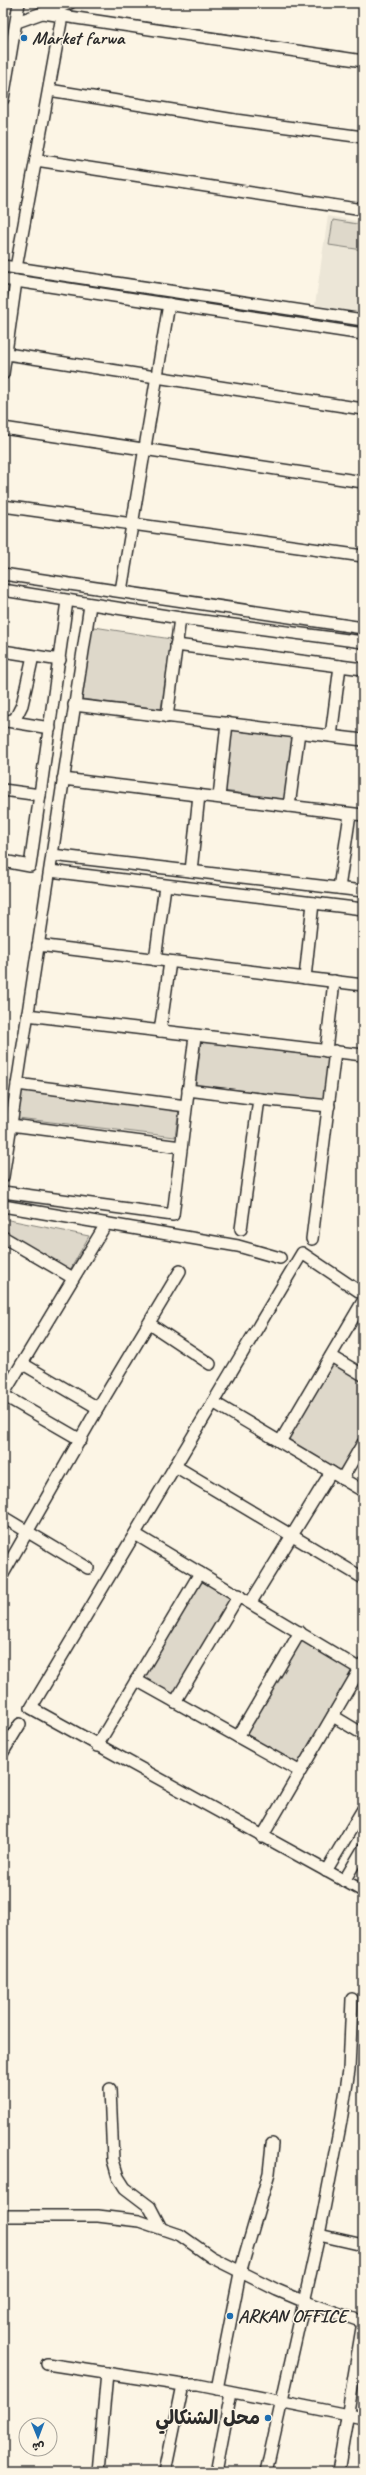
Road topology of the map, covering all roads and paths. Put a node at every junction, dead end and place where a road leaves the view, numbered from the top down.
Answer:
1 (19, 3) edge
2 (70, 3) edge
3 (43, 13) junction
4 (62, 16) junction
5 (17, 22) junction
6 (363, 61) edge
7 (49, 90) junction
8 (3, 99) edge
9 (363, 137) edge
10 (36, 160) junction
11 (363, 210) edge
12 (3, 266) edge
13 (16, 268) junction
14 (3, 279) edge
15 (16, 281) junction
16 (169, 304) junction
17 (320, 314) junction
18 (363, 320) edge
19 (319, 328) junction
20 (363, 334) edge
21 (7, 354) junction
22 (3, 374) edge
23 (157, 378) junction
24 (363, 409) edge
25 (3, 428) edge
26 (145, 449) junction
27 (363, 482) edge
28 (3, 506) edge
29 (132, 522) junction
30 (363, 556) edge
31 (3, 574) edge
32 (3, 590) edge
33 (121, 591) junction
34 (67, 601) junction
35 (90, 605) junction
36 (180, 618) junction
37 (363, 628) edge
38 (363, 642) edge
39 (176, 645) junction
40 (3, 651) edge
41 (33, 656) junction
42 (60, 660) junction
43 (340, 666) junction
44 (363, 669) edge
45 (74, 705) junction
46 (167, 717) junction
47 (6, 721) edge
48 (227, 723) junction
49 (50, 728) junction
50 (299, 732) junction
51 (331, 736) junction
52 (363, 740) edge
53 (62, 779) junction
54 (3, 790) edge
55 (40, 795) junction
56 (199, 795) junction
57 (219, 797) junction
58 (289, 806) junction
59 (350, 814) junction
60 (363, 816) edge
61 (52, 855) junction
62 (3, 861) edge
63 (50, 871) junction
64 (191, 871) junction
65 (165, 886) junction
66 (339, 888) junction
67 (363, 891) edge
68 (313, 903) junction
69 (363, 909) edge
70 (38, 945) junction
71 (155, 960) junction
72 (170, 962) junction
73 (305, 978) junction
74 (334, 981) junction
75 (363, 984) edge
76 (27, 1015) junction
77 (160, 1032) junction
78 (195, 1036) junction
79 (330, 1051) junction
80 (363, 1055) edge
81 (17, 1084) junction
82 (188, 1090) junction
83 (259, 1099) junction
84 (186, 1106) junction
85 (329, 1106) junction
86 (11, 1125) junction
87 (181, 1147) junction
88 (3, 1177) edge
89 (3, 1192) edge
90 (3, 1206) edge
91 (106, 1224) junction
92 (240, 1229) dead end
93 (3, 1237) edge
94 (312, 1239) dead end
95 (280, 1258) dead end
96 (180, 1271) dead end
97 (73, 1278) junction
98 (363, 1294) edge
99 (363, 1301) edge
100 (150, 1324) junction
101 (331, 1356) junction
102 (23, 1364) junction
103 (210, 1364) dead end
104 (363, 1375) edge
105 (3, 1395) edge
106 (213, 1402) junction
107 (98, 1408) junction
108 (80, 1440) junction
109 (280, 1442) junction
110 (363, 1444) edge
111 (175, 1466) junction
112 (331, 1472) junction
113 (342, 1479) junction
114 (363, 1491) edge
115 (3, 1517) edge
116 (27, 1532) junction
117 (134, 1534) junction
118 (292, 1535) junction
119 (88, 1568) dead end
120 (200, 1573) junction
121 (3, 1574) edge
122 (363, 1578) edge
123 (239, 1595) junction
124 (251, 1602) junction
125 (300, 1632) junction
126 (362, 1667) edge
127 (136, 1680) junction
128 (175, 1702) junction
129 (333, 1716) junction
130 (20, 1724) dead end
131 (363, 1734) edge
132 (238, 1737) junction
133 (98, 1746) junction
134 (3, 1752) edge
135 (299, 1771) junction
136 (363, 1809) edge
137 (262, 1837) junction
138 (363, 1849) edge
139 (326, 1871) junction
140 (344, 1881) junction
141 (363, 1891) edge
142 (352, 1999) dead end
143 (110, 2089) dead end
144 (272, 2144) dead end
145 (3, 2216) edge
146 (161, 2228) junction
147 (319, 2235) junction
148 (363, 2245) edge
149 (240, 2273) junction
150 (303, 2301) junction
151 (363, 2322) edge
152 (48, 2364) dead end
153 (107, 2373) junction
154 (183, 2385) junction
155 (217, 2389) junction
156 (231, 2393) junction
157 (283, 2403) junction
158 (346, 2415) junction
159 (363, 2418) edge
160 (98, 2472) edge
161 (165, 2472) edge
162 (216, 2472) edge
163 (266, 2472) edge
164 (338, 2472) edge

1 - 5 street
2 - 3 street
3 - 4 street
3 - 5 street
4 - 6 street
4 - 7 street
5 - 8 street
7 - 9 street
7 - 10 street
10 - 11 street
10 - 13 street
12 - 13 street
13 - 17 street
14 - 15 street
15 - 16 street
15 - 21 street
16 - 19 street
16 - 23 street
17 - 18 street
17 - 19 street
19 - 20 street
21 - 22 street
21 - 23 street
23 - 24 street
23 - 26 street
25 - 26 street
26 - 27 street
26 - 29 street
28 - 29 street
29 - 30 street
29 - 33 street
31 - 33 street
32 - 34 street
33 - 37 street
34 - 35 street
34 - 42 street
35 - 36 street
35 - 45 street
36 - 38 street
36 - 39 street
39 - 43 street
39 - 46 street
40 - 41 street
41 - 42 street
41 - 47 street
42 - 49 street
43 - 44 street
43 - 51 street
45 - 46 street
45 - 53 street
46 - 48 street
47 - 49 street
48 - 50 street
48 - 57 street
49 - 55 street
50 - 51 street
50 - 58 street
51 - 52 street
53 - 56 street
53 - 61 street
54 - 55 street
55 - 62 street
56 - 57 street
56 - 64 street
57 - 58 street
58 - 59 street
59 - 60 street
59 - 66 street
61 - 63 street
61 - 64 street
63 - 65 street
63 - 70 street
64 - 66 street
65 - 68 street
65 - 71 street
66 - 67 street
68 - 69 street
68 - 73 street
70 - 71 street
70 - 76 street
71 - 72 street
72 - 73 street
72 - 77 street
73 - 74 street
74 - 75 street
74 - 79 street
76 - 77 street
76 - 81 street
77 - 78 street
78 - 79 street
78 - 82 street
79 - 80 street
79 - 85 street
81 - 84 street
81 - 86 street
82 - 83 street
82 - 84 street
83 - 85 street
83 - 92 street
84 - 87 street
85 - 94 street
86 - 87 street
86 - 88 street
87 - 89 street
90 - 91 street
91 - 95 street
91 - 97 street
93 - 97 street
96 - 100 street
97 - 102 street
98 - 106 street
99 - 101 street
100 - 103 street
100 - 107 street
101 - 104 street
101 - 109 street
102 - 105 street
102 - 107 street
105 - 108 street
106 - 109 street
106 - 111 street
107 - 108 street
108 - 116 street
109 - 112 street
110 - 113 street
111 - 117 street
111 - 118 street
112 - 113 street
112 - 118 street
113 - 114 street
115 - 116 street
116 - 119 street
116 - 121 street
117 - 120 street
117 - 133 street
118 - 122 street
118 - 124 street
120 - 123 street
120 - 127 street
123 - 124 street
123 - 128 street
124 - 125 street
125 - 126 street
125 - 132 street
126 - 129 street
127 - 128 street
127 - 133 street
128 - 132 street
129 - 131 street
129 - 135 street
130 - 134 street
132 - 135 street
133 - 137 street
135 - 137 street
136 - 139 street
137 - 139 street
138 - 140 street
139 - 140 street
140 - 141 street
142 - 147 street
143 - 146 street
144 - 149 street
145 - 146 street
146 - 149 street
147 - 148 street
147 - 150 street
149 - 150 street
149 - 155 street
150 - 151 street
150 - 157 street
151 - 158 street
152 - 153 street
153 - 154 street
153 - 160 street
154 - 155 street
154 - 161 street
155 - 156 street
156 - 157 street
156 - 162 street
157 - 158 street
157 - 163 street
158 - 159 street
158 - 164 street

